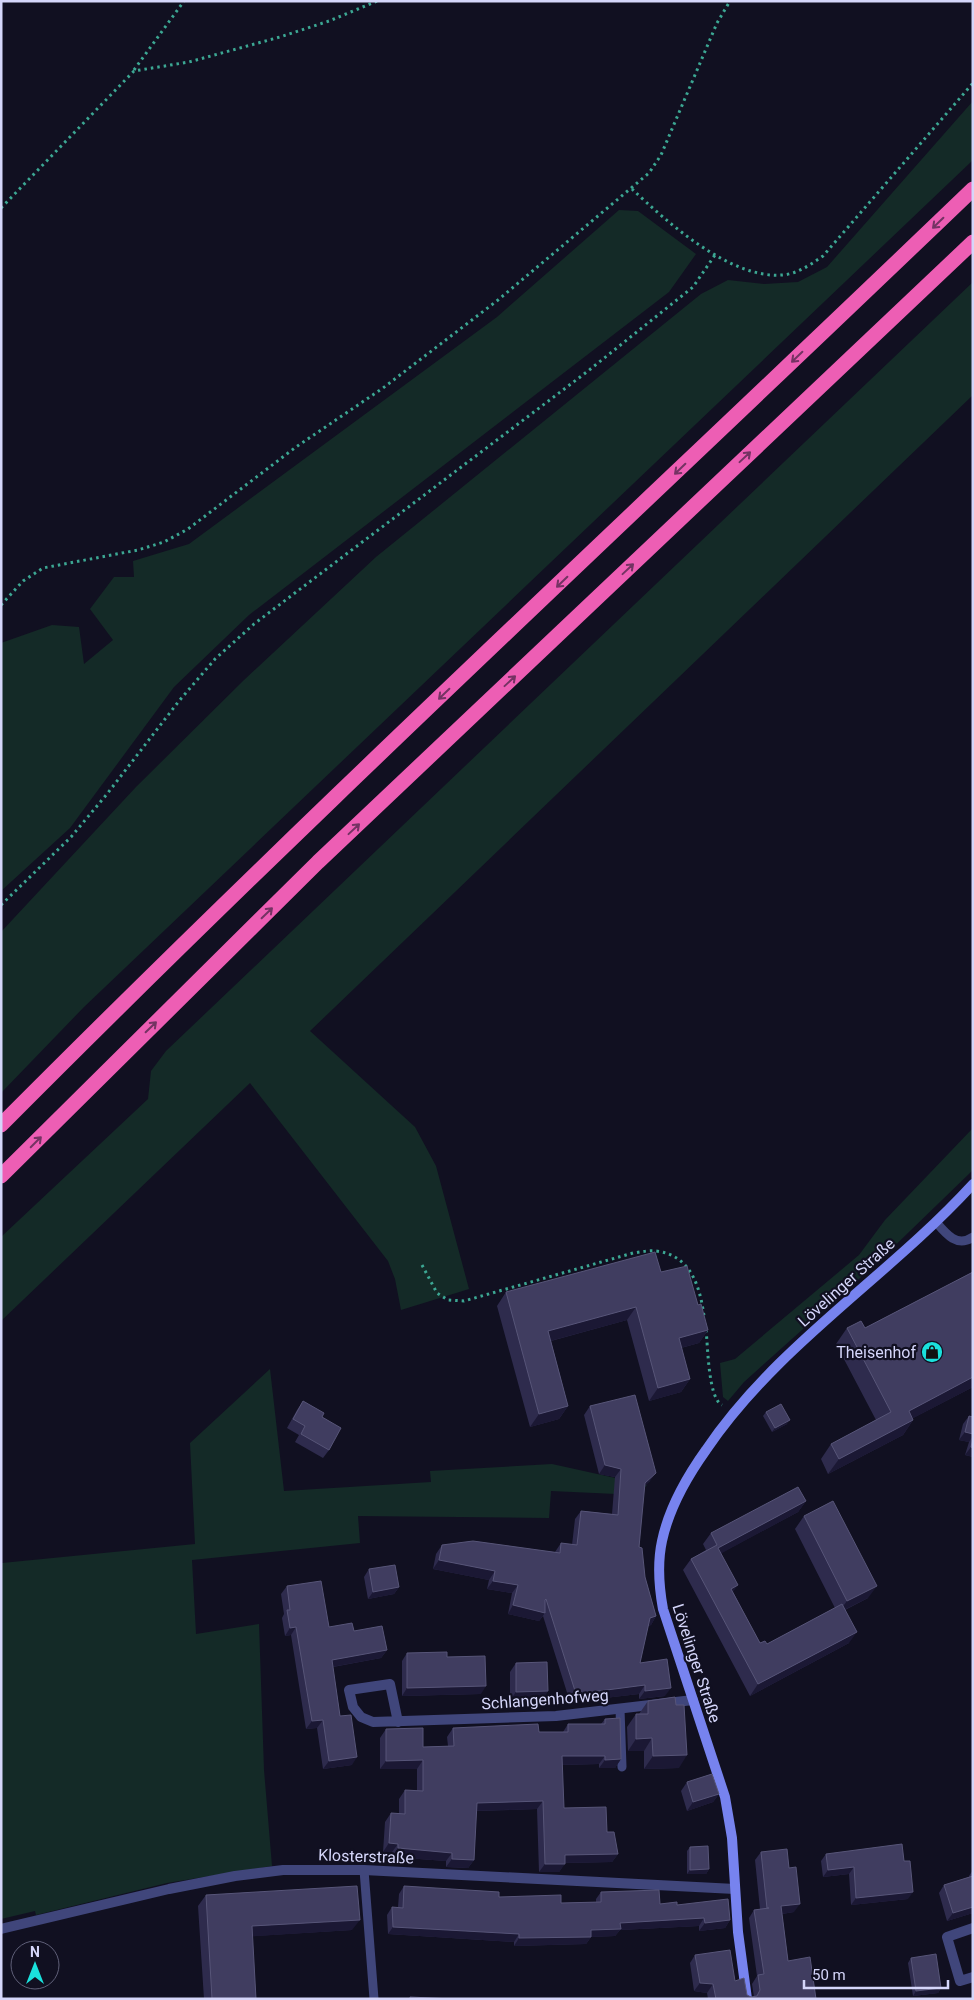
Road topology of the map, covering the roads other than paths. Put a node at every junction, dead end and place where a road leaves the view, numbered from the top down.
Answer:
1 (973, 189) edge
2 (973, 242) edge
3 (1, 1126) edge
4 (1, 1176) edge
5 (973, 1184) edge
6 (936, 1222) junction
7 (973, 1237) edge
8 (693, 1700) junction
9 (620, 1709) junction
10 (398, 1722) junction
11 (622, 1767) edge
12 (364, 1870) junction
13 (735, 1889) junction
14 (973, 1928) edge
15 (1, 1929) edge
16 (973, 1977) edge
17 (374, 1999) edge
18 (747, 1999) edge

1 -> 3 highway
4 -> 2 highway
5 - 6 street, Lövelinger Straße
6 - 7 lane
6 - 8 street, Lövelinger Straße
8 - 9 street, Schlangenhofweg
8 - 13 street, Lövelinger Straße
9 - 10 street, Schlangenhofweg
9 - 11 lane
10 - 10 street, Schlangenhofweg
12 - 13 street, Klosterstraße
12 - 15 street, Klosterstraße
12 - 17 lane
13 - 18 street, Lövelinger Straße
14 - 16 street

